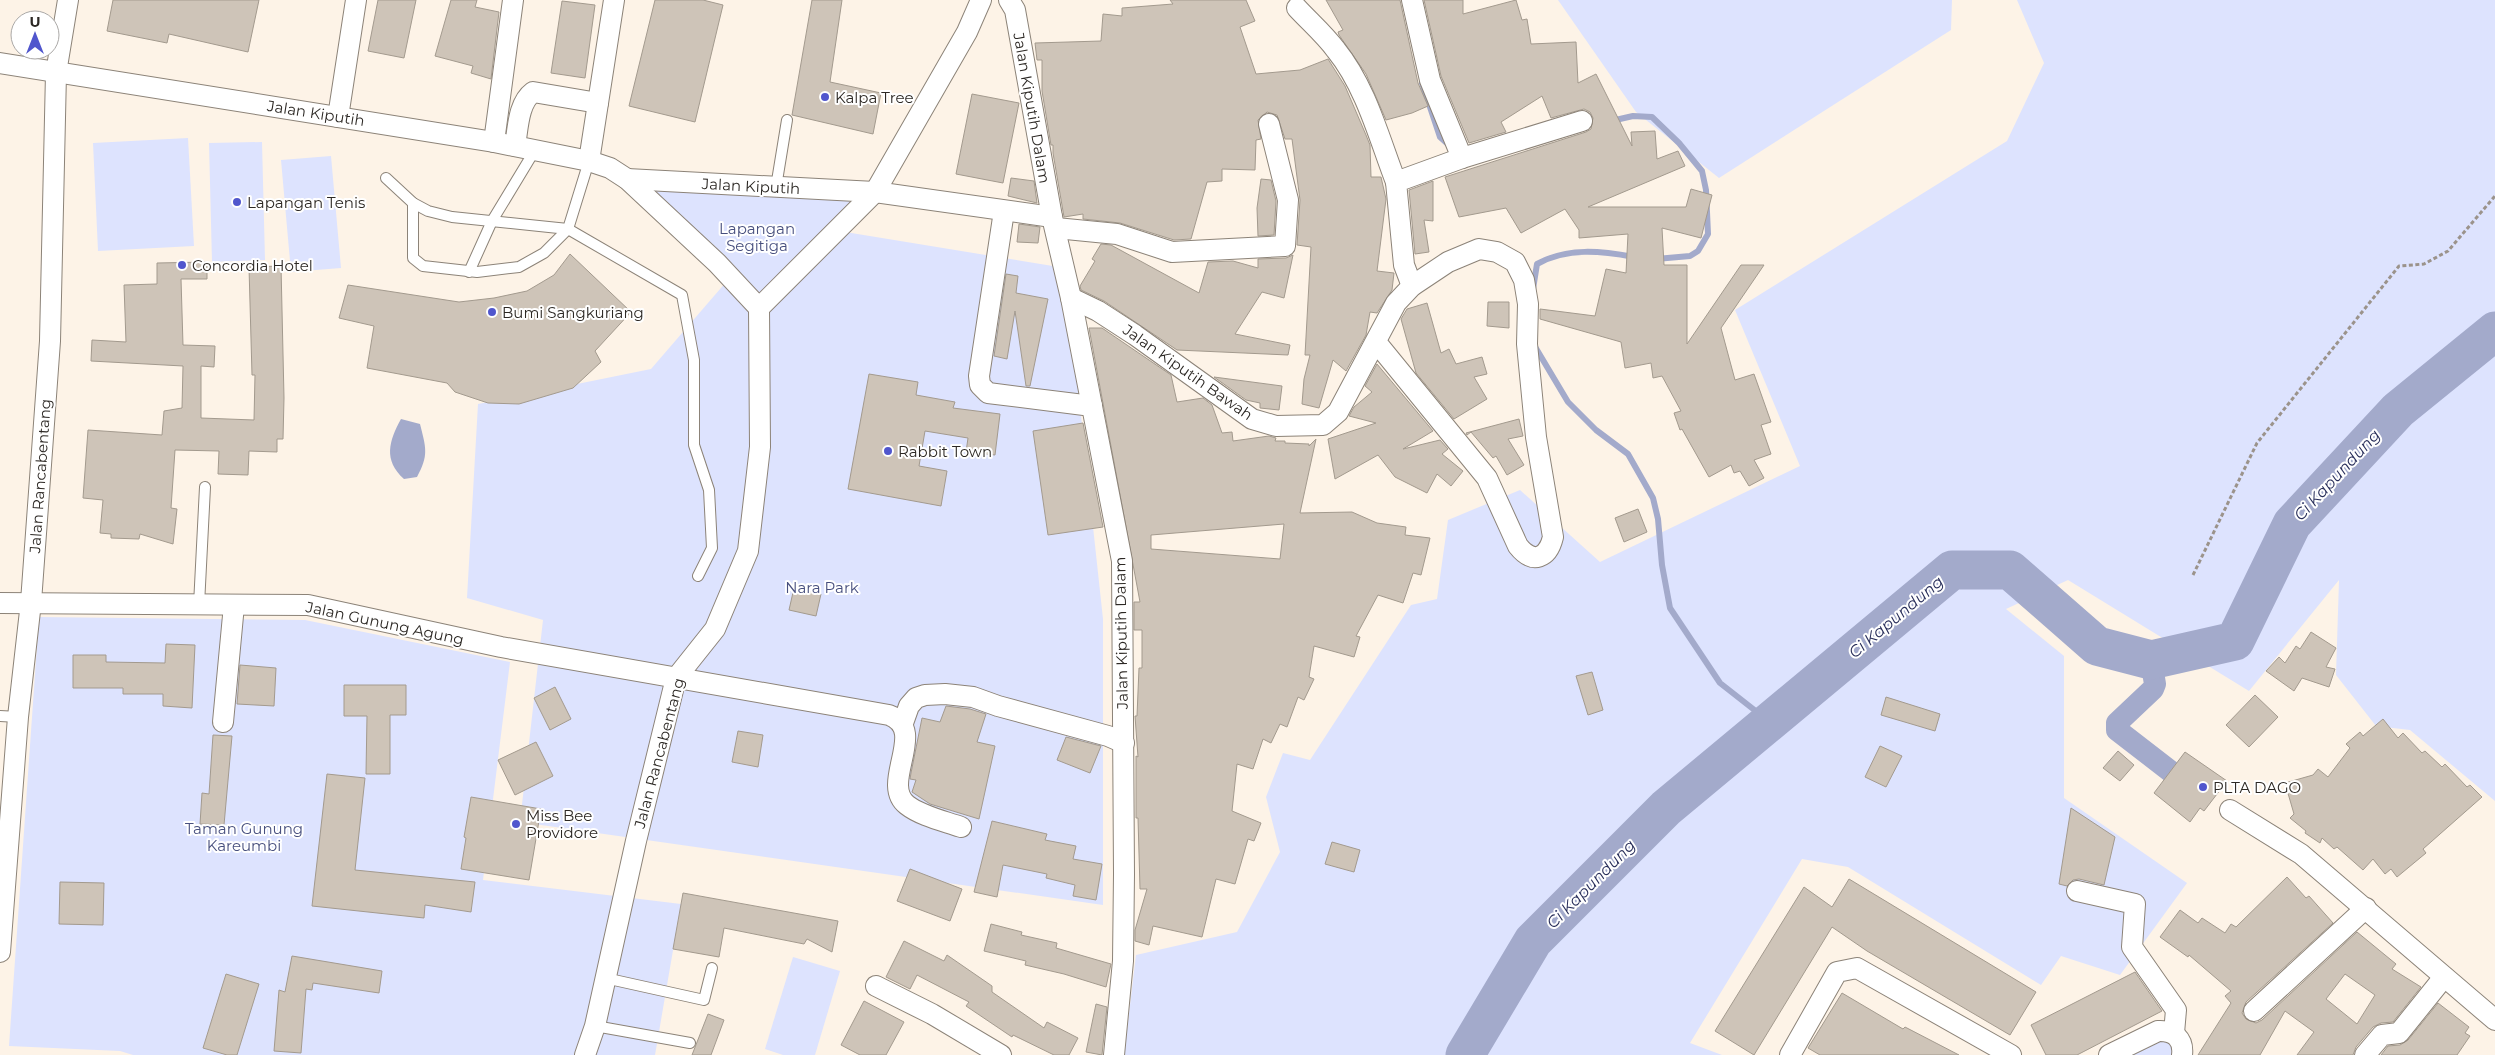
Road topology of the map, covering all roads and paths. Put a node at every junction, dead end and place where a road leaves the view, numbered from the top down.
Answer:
1 (68, 0) edge
2 (356, 0) edge
3 (513, 0) edge
4 (614, 0) edge
5 (980, 0) edge
6 (1009, 0) edge
7 (1412, 0) edge
8 (1297, 8) dead end
9 (0, 63) edge
10 (56, 73) junction
11 (598, 103) junction
12 (338, 117) junction
13 (786, 120) dead end
14 (1582, 121) dead end
15 (1269, 124) dead end
16 (494, 142) junction
17 (516, 146) junction
18 (535, 150) junction
19 (1462, 158) junction
20 (589, 161) junction
21 (386, 178) dead end
22 (627, 179) junction
23 (1396, 182) junction
24 (776, 187) junction
25 (875, 192) junction
26 (2495, 196) edge
27 (413, 203) junction
28 (1004, 211) junction
29 (492, 221) junction
30 (1054, 223) junction
31 (568, 229) junction
32 (469, 272) junction
33 (1412, 286) junction
34 (1071, 298) junction
35 (759, 308) junction
36 (1376, 342) junction
37 (1092, 406) junction
38 (205, 487) dead end
39 (2193, 575) dead end
40 (698, 576) dead end
41 (31, 602) junction
42 (0, 603) edge
43 (199, 605) junction
44 (234, 605) junction
45 (676, 678) junction
46 (9, 716) edge
47 (224, 722) dead end
48 (903, 723) junction
49 (1124, 743) junction
50 (2230, 810) dead end
51 (961, 827) dead end
52 (2077, 891) dead end
53 (2366, 908) junction
54 (0, 952) edge
55 (712, 968) dead end
56 (2444, 977) junction
57 (605, 978) junction
58 (876, 986) dead end
59 (2254, 1011) dead end
60 (2495, 1020) edge
61 (595, 1026) junction
62 (2174, 1034) junction
63 (690, 1043) dead end
64 (585, 1055) edge
65 (1001, 1055) edge
66 (1114, 1055) edge
67 (1790, 1055) edge
68 (2012, 1055) edge
69 (2109, 1055) edge
70 (2182, 1055) edge
71 (2365, 1055) edge

1 - 10 street, Jalan Rancabentang
2 - 12 street
3 - 16 street
4 - 11 street
5 - 25 street
6 - 30 street, Jalan Kiputih Dalam
7 - 19 street
8 - 23 street
9 - 10 street, Jalan Kiputih
10 - 12 street, Jalan Kiputih
10 - 41 street, Jalan Rancabentang
11 - 17 street
11 - 20 street
12 - 16 street, Jalan Kiputih
13 - 24 lane
14 - 19 street
15 - 30 street
16 - 17 street, Jalan Kiputih
17 - 18 street, Jalan Kiputih
18 - 20 street, Jalan Kiputih
18 - 29 lane
19 - 23 street
20 - 22 street, Jalan Kiputih
20 - 31 lane
21 - 27 lane
22 - 24 street, Jalan Kiputih
22 - 35 street, Jalan Kiputih
23 - 33 street
24 - 25 street, Jalan Kiputih
25 - 28 street
25 - 35 street
26 - 39 path
27 - 29 lane
27 - 32 lane
28 - 30 street
28 - 37 street
29 - 31 lane
29 - 32 lane
30 - 34 street, Jalan Kiputih Dalam
31 - 32 lane
31 - 40 lane
33 - 36 street, Jalan Kiputih Bawah
33 - 36 street, Jalan Kiputih Bawah
34 - 36 street, Jalan Kiputih Bawah
34 - 37 street, Jalan Kiputih Dalam
35 - 45 street, Jalan Rancabentang
37 - 49 street, Jalan Kiputih Dalam
38 - 43 lane
41 - 42 street, Jalan Gunung Agung
41 - 43 street, Jalan Gunung Agung
41 - 46 street, Jalan Rancabentang
43 - 44 street, Jalan Gunung Agung
44 - 45 street, Jalan Gunung Agung
44 - 47 street
45 - 48 street, Jalan Gunung Agung
45 - 57 street, Jalan Rancabentang
46 - 54 street, Jalan Rancabentang
48 - 49 street
48 - 51 street
49 - 66 street, Jalan Kiputih Dalam
50 - 53 street
52 - 62 street
53 - 56 street
53 - 59 street
55 - 57 lane
56 - 60 street
56 - 71 street
57 - 61 street, Jalan Rancabentang
58 - 65 street
61 - 63 lane
61 - 64 street, Jalan Rancabentang
62 - 69 street
62 - 70 street
67 - 68 street

